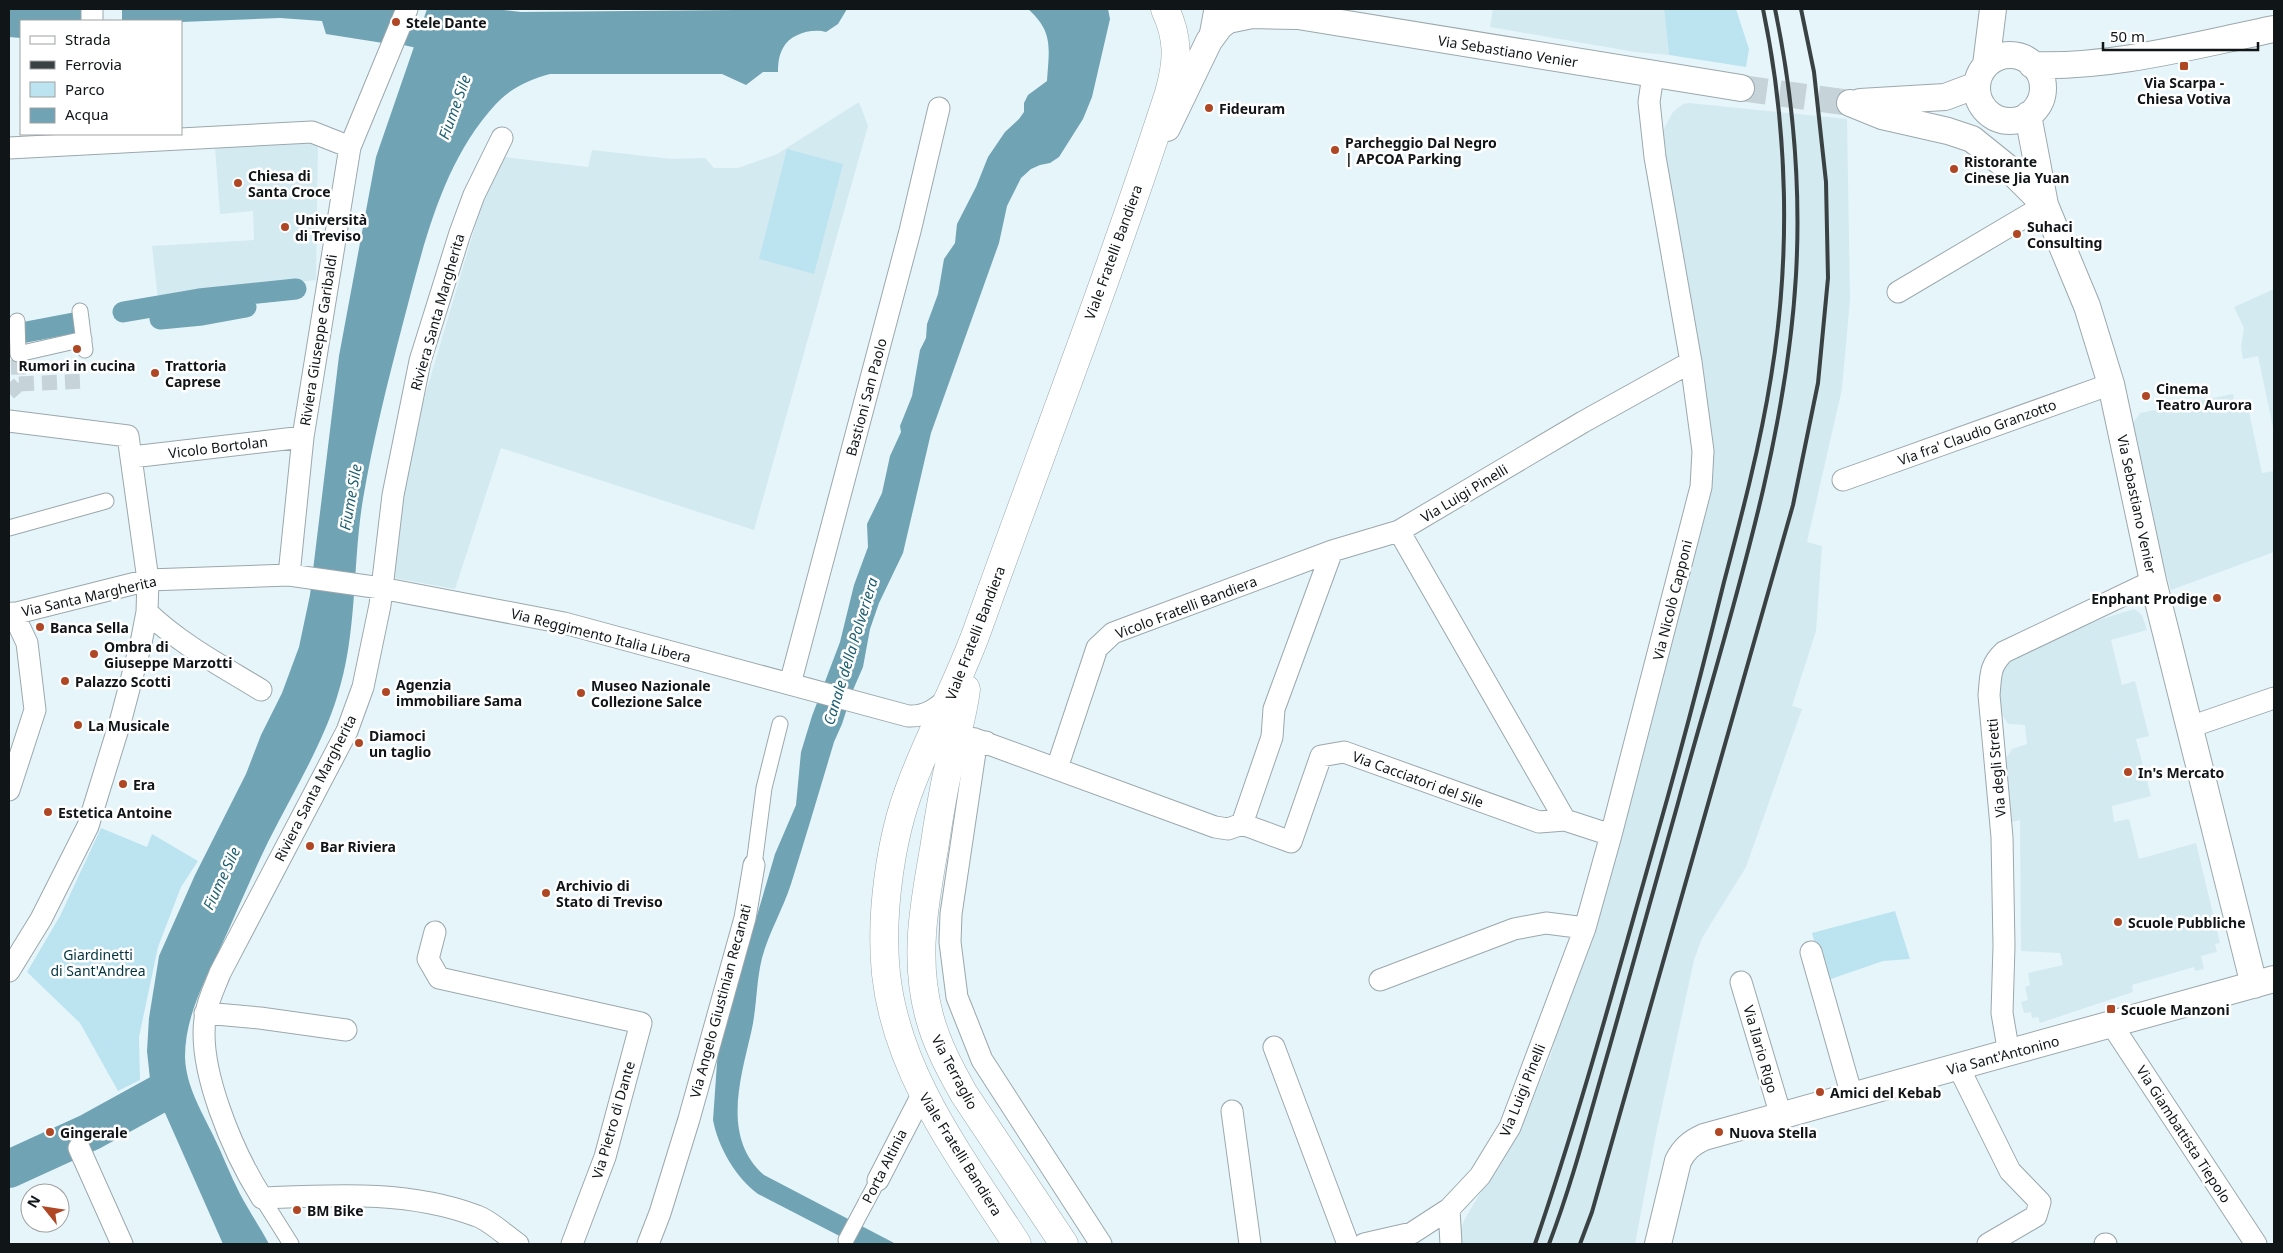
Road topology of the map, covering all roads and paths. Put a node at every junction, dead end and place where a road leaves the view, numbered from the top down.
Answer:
1 (407, 9) edge
2 (1165, 9) edge
3 (1215, 13) edge
4 (1287, 13) edge
5 (2274, 29) edge
6 (2026, 61) junction
7 (2118, 61) junction
8 (1653, 74) junction
9 (1981, 75) junction
10 (1741, 88) tunnel mouth
11 (1850, 103) junction
12 (2035, 105) junction
13 (939, 108) dead end
14 (1991, 115) junction
15 (91, 138) edge
16 (502, 138) dead end
17 (350, 147) junction
18 (9, 148) edge
19 (2045, 205) junction
20 (1127, 215) junction
21 (1898, 292) dead end
22 (80, 311) dead end
23 (17, 321) dead end
24 (1691, 362) junction
25 (2111, 384) junction
26 (9, 421) edge
27 (304, 437) junction
28 (132, 457) junction
29 (1843, 480) dead end
30 (106, 501) dead end
31 (9, 528) edge
32 (1399, 531) junction
33 (1332, 551) junction
34 (298, 576) junction
35 (148, 580) junction
36 (2153, 581) junction
37 (359, 585) joint
38 (381, 588) junction
39 (147, 612) junction
40 (11, 614) edge
41 (972, 645) junction
42 (795, 686) junction
43 (261, 690) dead end
44 (951, 695) junction
45 (2274, 698) edge
46 (780, 724) dead end
47 (2190, 727) junction
48 (986, 742) junction
49 (955, 743) junction
50 (1057, 768) junction
51 (945, 787) junction
52 (9, 790) edge
53 (1565, 820) junction
54 (965, 824) junction
55 (1242, 824) junction
56 (1611, 836) junction
57 (754, 865) joint
58 (1585, 928) junction
59 (435, 932) dead end
60 (1812, 952) dead end
61 (9, 971) edge
62 (1380, 980) dead end
63 (1741, 982) dead end
64 (2264, 982) edge
65 (206, 1013) junction
66 (2112, 1025) junction
67 (346, 1030) dead end
68 (1274, 1047) dead end
69 (2009, 1054) junction
70 (1958, 1066) junction
71 (923, 1093) junction
72 (1852, 1096) junction
73 (1232, 1111) dead end
74 (1780, 1116) junction
75 (79, 1148) dead end
76 (878, 1180) joint
77 (262, 1198) junction
78 (1448, 1210) junction
79 (846, 1240) dead end
80 (122, 1244) edge
81 (290, 1244) edge
82 (518, 1244) edge
83 (572, 1244) edge
84 (648, 1244) edge
85 (1017, 1244) edge
86 (1064, 1244) edge
87 (1101, 1244) edge
88 (1250, 1244) edge
89 (1348, 1244) edge
90 (1364, 1244) edge
91 (1452, 1244) edge
92 (1658, 1244) edge
93 (1988, 1244) edge
94 (2256, 1244) edge

1 - 17 street, Riviera Giuseppe Garibaldi
2 - 20 main road, Viale Fratelli Bandiera
3 - 4 street, Via Sebastiano Venier
3 - 20 street
4 - 8 street, Via Sebastiano Venier
5 - 7 street
6 - 7 street
6 - 9 street
6 - 9 street, Via Sebastiano Venier
6 - 12 street, Via Sebastiano Venier
7 - 12 street
8 - 10 street, Via Sebastiano Venier
8 - 24 street
9 - 11 street
9 - 14 street, Via Sebastiano Venier
11 - 14 street
11 - 19 street
12 - 14 street
12 - 19 street, Via Sebastiano Venier
13 - 42 street, Bastioni San Paolo
14 - 19 street, Via Sebastiano Venier
15 - 17 street
15 - 18 street
16 - 38 street, Riviera Santa Margherita
17 - 27 street, Riviera Giuseppe Garibaldi
19 - 21 street
19 - 25 street, Via Sebastiano Venier
20 - 41 main road, Viale Fratelli Bandiera
22 - 23 street
24 - 32 street, Via Luigi Pinelli
24 - 56 street, Via Nicolò Capponi
25 - 29 street, Via fra' Claudio Granzotto
25 - 36 street, Via Sebastiano Venier
26 - 28 street
27 - 28 street, Vicolo Bortolan
27 - 34 street, Riviera Giuseppe Garibaldi
28 - 35 street
30 - 31 street
32 - 33 street, Vicolo Fratelli Bandiera
32 - 53 street
33 - 50 street, Vicolo Fratelli Bandiera
33 - 55 street
34 - 35 street, Via Santa Margherita
34 - 37 street, Via Santa Margherita
35 - 39 street
35 - 40 street, Via Santa Margherita
36 - 47 street, Via Sebastiano Venier
36 - 69 street, Via degli Stretti
37 - 38 street, Via Reggimento Italia Libera
38 - 42 street, Via Reggimento Italia Libera
38 - 65 street, Riviera Santa Margherita
39 - 43 street
39 - 61 street
40 - 52 street
41 - 44 main road, Viale Fratelli Bandiera
41 - 49 main road, Via Terraglio
42 - 44 street, Via Reggimento Italia Libera
44 - 71 main road, Viale Fratelli Bandiera
45 - 47 street
46 - 57 street, Via Angelo Giustinian Recanati
47 - 64 street, Via Sebastiano Venier
48 - 49 street, Via Cacciatori del Sile
48 - 50 street, Via Cacciatori del Sile
48 - 54 street
49 - 51 main road, Via Terraglio
50 - 55 street, Via Cacciatori del Sile
51 - 54 street
51 - 86 main road, Via Terraglio
53 - 55 street, Via Cacciatori del Sile
53 - 56 street
54 - 87 street
56 - 58 street, Via Luigi Pinelli
57 - 84 street, Via Angelo Giustinian Recanati
58 - 62 street
58 - 78 street, Via Luigi Pinelli
59 - 83 street, Via Pietro di Dante
60 - 72 street
63 - 74 street, Via Ilario Rigo
64 - 66 street, Via Sant'Antonino
65 - 67 street
65 - 77 street, Riviera Santa Margherita
66 - 69 street, Via Sant'Antonino
66 - 94 street, Via Giambattista Tiepolo
68 - 89 street
69 - 70 street, Via Sant'Antonino
70 - 72 street, Via Sant'Antonino
70 - 93 street
71 - 76 street, Porta Altinia
71 - 85 main road, Viale Fratelli Bandiera
72 - 74 street, Via Sant'Antonino
73 - 88 street
74 - 92 street, Via Sant'Antonino
75 - 80 street
76 - 79 street, Porta Altinia
77 - 81 street, Riviera Santa Margherita
77 - 82 street
78 - 90 street, Via Luigi Pinelli
78 - 91 street

